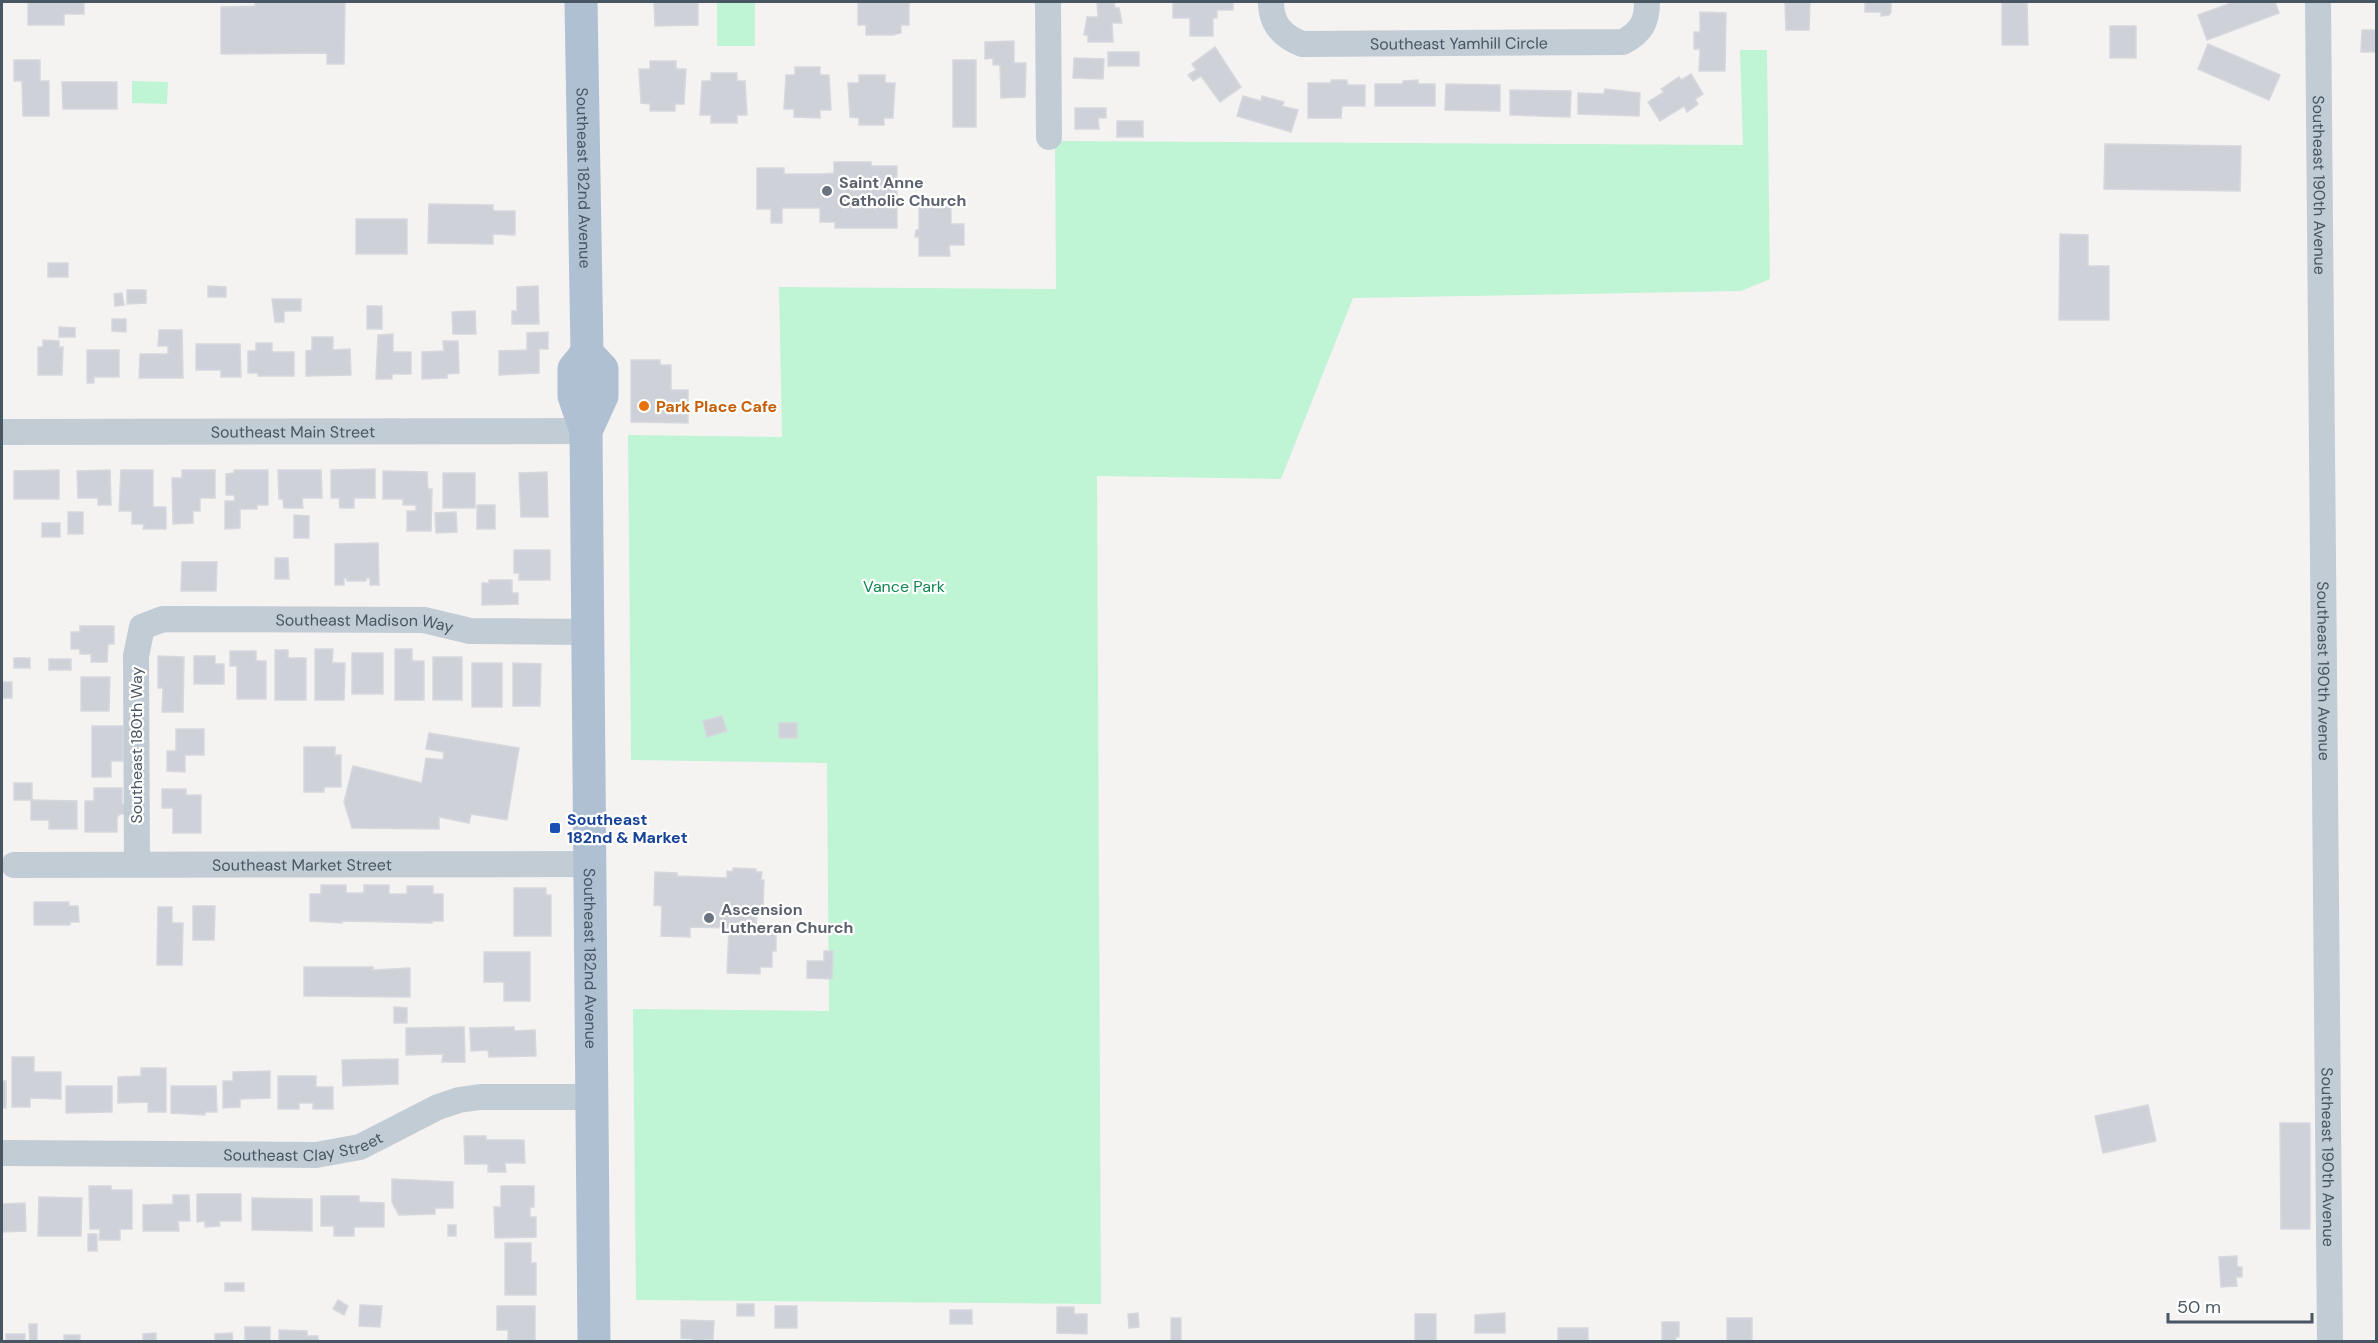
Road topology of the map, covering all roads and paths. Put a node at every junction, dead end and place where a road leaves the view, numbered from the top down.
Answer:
1 (581, 2) edge
2 (1048, 2) edge
3 (1271, 2) edge
4 (1647, 2) edge
5 (2318, 2) edge
6 (1049, 137) dead end
7 (586, 431) junction
8 (2, 432) edge
9 (142, 627) joint
10 (588, 632) junction
11 (137, 864) junction
12 (590, 864) junction
13 (14, 865) dead end
14 (593, 1097) junction
15 (2, 1153) edge
16 (594, 1341) edge
17 (2330, 1341) edge

1 - 7 main road, Southeast 182nd Avenue
2 - 6 street
3 - 4 street, Southeast Yamhill Circle
5 - 17 street, Southeast 190th Avenue
7 - 8 street, Southeast Main Street
7 - 10 main road, Southeast 182nd Avenue
9 - 10 street, Southeast Madison Way
9 - 11 street, Southeast 180th Way
10 - 12 main road, Southeast 182nd Avenue
11 - 12 street, Southeast Market Street
11 - 13 street, Southeast Market Street
12 - 14 main road, Southeast 182nd Avenue
14 - 15 street, Southeast Clay Street
14 - 16 main road, Southeast 182nd Avenue

